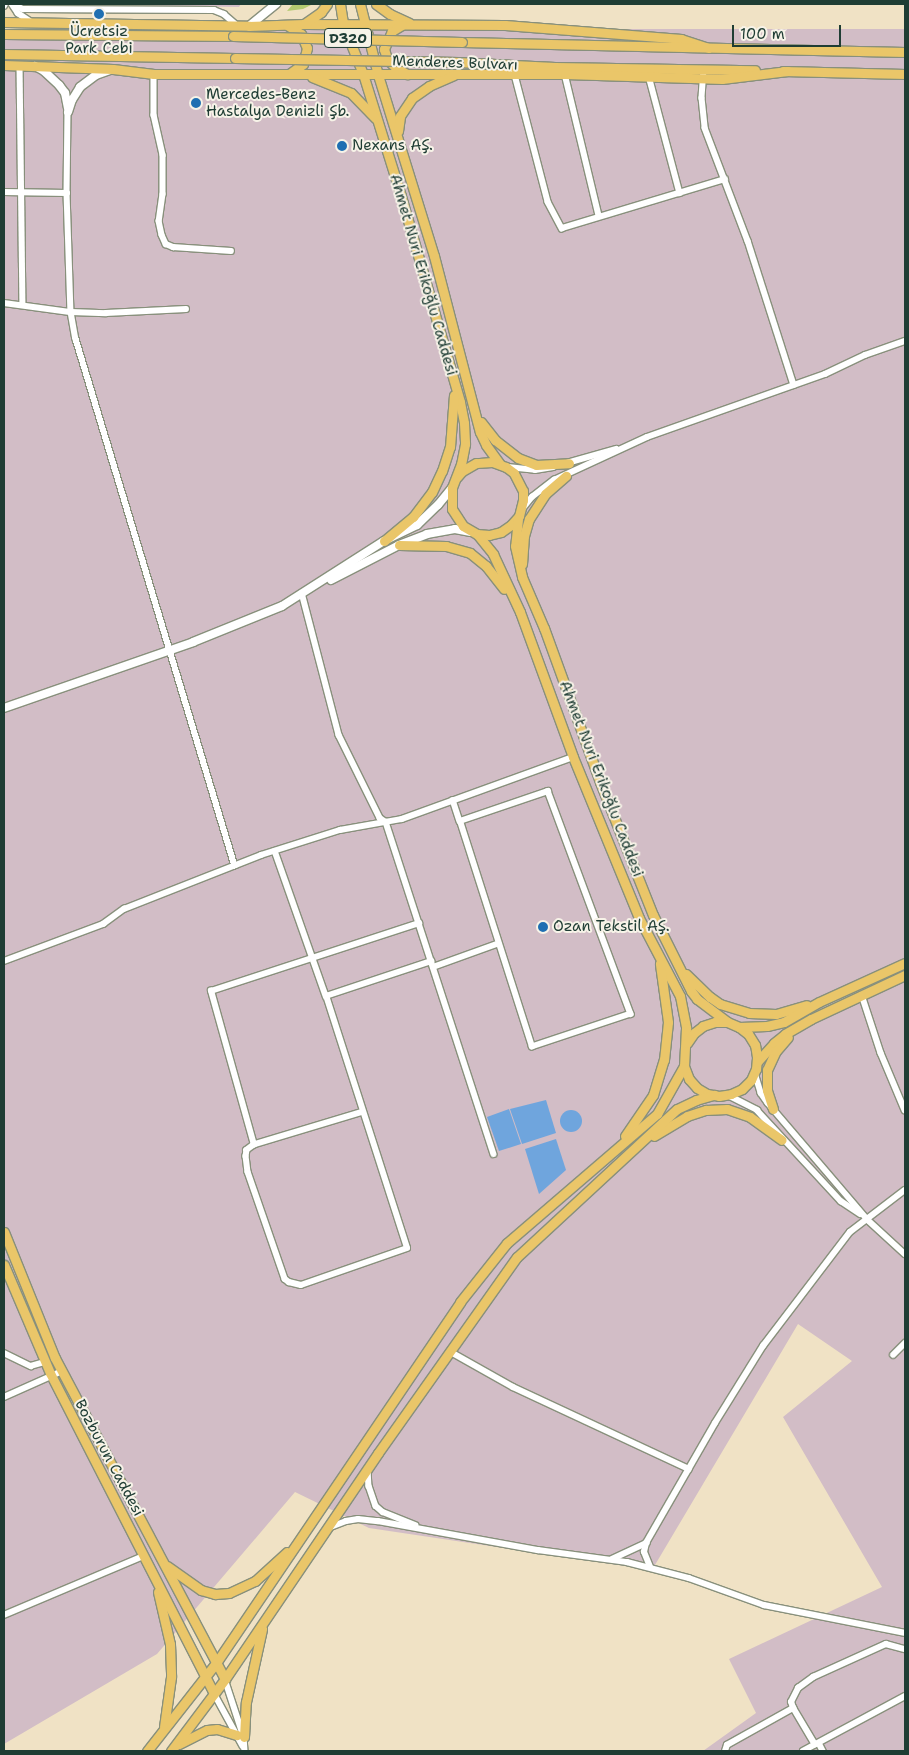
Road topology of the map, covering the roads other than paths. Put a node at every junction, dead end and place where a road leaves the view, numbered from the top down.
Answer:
1 (12, 4) edge
2 (276, 4) edge
3 (327, 4) edge
4 (340, 4) edge
5 (360, 4) edge
6 (376, 4) edge
7 (167, 6) edge
8 (55, 7) edge
9 (4, 22) edge
10 (32, 22) junction
11 (304, 24) junction
12 (343, 24) junction
13 (364, 24) junction
14 (414, 24) junction
15 (238, 26) junction
16 (249, 26) junction
17 (287, 26) junction
18 (4, 34) edge
19 (709, 48) junction
20 (905, 52) edge
21 (4, 54) edge
22 (4, 63) edge
23 (20, 65) junction
24 (34, 66) junction
25 (113, 69) junction
26 (458, 73) junction
27 (154, 74) junction
28 (286, 74) junction
29 (363, 74) junction
30 (378, 74) junction
31 (408, 74) junction
32 (565, 74) junction
33 (703, 74) junction
34 (905, 74) edge
35 (304, 75) junction
36 (515, 75) junction
37 (649, 76) junction
38 (68, 112) junction
39 (378, 122) junction
40 (398, 138) junction
41 (724, 179) junction
42 (4, 192) edge
43 (22, 193) junction
44 (67, 193) junction
45 (680, 193) junction
46 (599, 216) junction
47 (231, 251) dead end
48 (4, 303) edge
49 (23, 305) junction
50 (186, 309) dead end
51 (71, 312) junction
52 (905, 341) edge
53 (455, 384) junction
54 (794, 385) junction
55 (474, 409) junction
56 (627, 446) junction
57 (569, 463) junction
58 (503, 465) junction
59 (566, 476) junction
60 (457, 477) junction
61 (452, 488) junction
62 (520, 513) junction
63 (474, 533) junction
64 (384, 541) junction
65 (399, 545) junction
66 (522, 577) junction
67 (302, 593) junction
68 (520, 612) junction
69 (170, 650) junction
70 (4, 708) edge
71 (573, 757) junction
72 (453, 800) junction
73 (460, 821) junction
74 (386, 822) junction
75 (275, 851) junction
76 (235, 866) junction
77 (419, 923) junction
78 (497, 944) junction
79 (311, 958) junction
80 (659, 958) junction
81 (4, 961) edge
82 (905, 963) edge
83 (432, 964) junction
84 (679, 966) junction
85 (905, 975) edge
86 (862, 995) junction
87 (326, 996) junction
88 (819, 1002) junction
89 (727, 1022) junction
90 (739, 1026) junction
91 (795, 1028) junction
92 (687, 1043) junction
93 (684, 1066) junction
94 (756, 1067) junction
95 (714, 1095) junction
96 (728, 1095) junction
97 (773, 1109) junction
98 (905, 1110) edge
99 (363, 1112) junction
100 (782, 1140) junction
101 (644, 1143) junction
102 (254, 1145) junction
103 (614, 1150) junction
104 (494, 1154) dead end
105 (905, 1190) edge
106 (868, 1220) junction
107 (4, 1232) edge
108 (905, 1254) edge
109 (4, 1265) edge
110 (905, 1342) edge
111 (452, 1352) junction
112 (4, 1353) edge
113 (893, 1356) dead end
114 (45, 1362) junction
115 (62, 1371) junction
116 (52, 1376) junction
117 (4, 1397) edge
118 (368, 1468) junction
119 (689, 1469) junction
120 (328, 1528) junction
121 (424, 1529) junction
122 (300, 1540) junction
123 (646, 1543) junction
124 (144, 1556) junction
125 (609, 1560) junction
126 (163, 1562) junction
127 (650, 1567) junction
128 (154, 1575) junction
129 (4, 1615) edge
130 (264, 1621) junction
131 (905, 1632) edge
132 (905, 1649) edge
133 (216, 1663) junction
134 (204, 1678) junction
135 (225, 1679) junction
136 (214, 1693) junction
137 (905, 1696) edge
138 (793, 1708) junction
139 (164, 1728) junction
140 (240, 1736) junction
141 (817, 1744) junction
142 (173, 1749) edge
143 (147, 1751) edge
144 (725, 1751) edge
145 (803, 1751) edge
146 (823, 1751) edge

1 - 8 street
1 - 10 street
2 - 16 street
3 - 11 main road
4 - 12 main road, Ahmet Nuri Erikoğlu Caddesi
5 - 13 main road, Ahmet Nuri Erikoğlu Caddesi
6 - 14 main road
7 - 8 street
7 - 15 street
9 - 10 main road
10 - 15 main road
11 - 12 main road
11 - 17 main road
12 - 13 main road
12 - 29 main road, Ahmet Nuri Erikoğlu Caddesi
13 - 14 main road
13 - 30 main road, Ahmet Nuri Erikoğlu Caddesi
14 - 19 main road
14 - 31 main road
15 - 16 main road
16 - 17 main road
17 - 28 main road
18 - 19 main road, Menderes Bulvarı / D320, bridge
19 - 20 main road, Menderes Bulvarı
21 - 33 main road, Menderes Bulvarı / D320, bridge
22 - 23 main road
23 - 24 main road
23 - 43 street
24 - 25 main road
24 - 38 street
25 - 27 main road
25 - 38 street
26 - 31 main road
26 - 36 main road
26 - 40 main road
27 - 28 main road
27 - 47 street
28 - 35 main road
29 - 30 main road
29 - 35 main road
29 - 39 main road, Ahmet Nuri Erikoğlu Caddesi
30 - 31 main road
30 - 40 main road, Ahmet Nuri Erikoğlu Caddesi
32 - 36 main road
32 - 37 main road
32 - 46 street
33 - 34 main road
33 - 37 main road
33 - 41 street
35 - 39 main road
36 - 46 street
37 - 45 street
38 - 44 street
39 - 53 main road, Ahmet Nuri Erikoğlu Caddesi
40 - 55 main road, Ahmet Nuri Erikoğlu Caddesi
41 - 45 street
41 - 54 street
42 - 43 street
43 - 44 street
43 - 49 street
44 - 51 street
45 - 46 street
48 - 49 street
49 - 51 street
50 - 51 street
51 - 69 street
52 - 54 street
53 - 60 main road, Ahmet Nuri Erikoğlu Caddesi
53 - 64 main road
54 - 56 street
55 - 57 main road
55 - 58 main road, Ahmet Nuri Erikoğlu Caddesi
56 - 57 street
56 - 59 street
57 - 58 street
58 - 60 main road
58 - 62 main road
59 - 62 street
59 - 66 main road
60 - 61 main road
61 - 63 main road
61 - 64 street
62 - 63 main road
62 - 66 main road, Ahmet Nuri Erikoğlu Caddesi
63 - 65 street
63 - 68 main road, Ahmet Nuri Erikoğlu Caddesi
64 - 67 street
65 - 67 street
65 - 68 main road
66 - 84 main road, Ahmet Nuri Erikoğlu Caddesi
67 - 69 street
67 - 74 street
68 - 71 main road, Ahmet Nuri Erikoğlu Caddesi
69 - 70 street
69 - 76 street
71 - 72 street
71 - 80 main road, Ahmet Nuri Erikoğlu Caddesi
72 - 73 street
72 - 74 street
73 - 78 street
73 - 78 street
74 - 75 street
74 - 77 street
75 - 76 street
75 - 79 street
76 - 81 street
77 - 79 street
77 - 83 street
78 - 83 street
79 - 87 street
79 - 102 street
80 - 92 main road, Ahmet Nuri Erikoğlu Caddesi
80 - 103 main road
82 - 88 main road
83 - 87 street
83 - 104 street
84 - 88 main road
84 - 89 main road, Ahmet Nuri Erikoğlu Caddesi
85 - 86 main road
86 - 91 main road
86 - 98 street
87 - 99 street
88 - 90 main road
89 - 90 main road
89 - 92 main road
90 - 94 main road
91 - 94 main road
91 - 97 main road
92 - 93 main road
93 - 95 main road
93 - 103 main road
94 - 96 main road
94 - 97 street
95 - 96 main road
95 - 101 main road
96 - 100 street
97 - 106 street
99 - 102 street
99 - 102 street
100 - 101 main road
100 - 106 street
101 - 111 main road
103 - 122 main road
105 - 106 street
106 - 108 street
106 - 119 street
107 - 115 main road, Bozburun Caddesi
109 - 114 main road, Bozburun Caddesi
110 - 113 street
111 - 118 main road
111 - 119 street
112 - 114 street
114 - 116 main road, Bozburun Caddesi
115 - 116 street
115 - 126 main road, Bozburun Caddesi
116 - 117 street
116 - 124 main road, Bozburun Caddesi
118 - 120 main road
118 - 121 street
119 - 123 street
120 - 121 street
120 - 130 main road
121 - 125 street
122 - 126 main road
122 - 133 main road
123 - 125 street
123 - 127 street
124 - 128 main road, Bozburun Caddesi
124 - 129 street
125 - 127 street
126 - 133 main road, Bozburun Caddesi
127 - 131 street
128 - 134 main road, Bozburun Caddesi
128 - 139 main road
130 - 135 main road
130 - 140 main road
132 - 138 street
133 - 134 main road
133 - 135 main road, Bozburun Caddesi
134 - 136 main road, Bozburun Caddesi
134 - 139 main road
135 - 136 main road
135 - 140 street
136 - 140 street
136 - 142 main road
137 - 141 street
138 - 141 street
138 - 144 street
139 - 143 main road
140 - 142 main road
141 - 145 street
141 - 146 street

